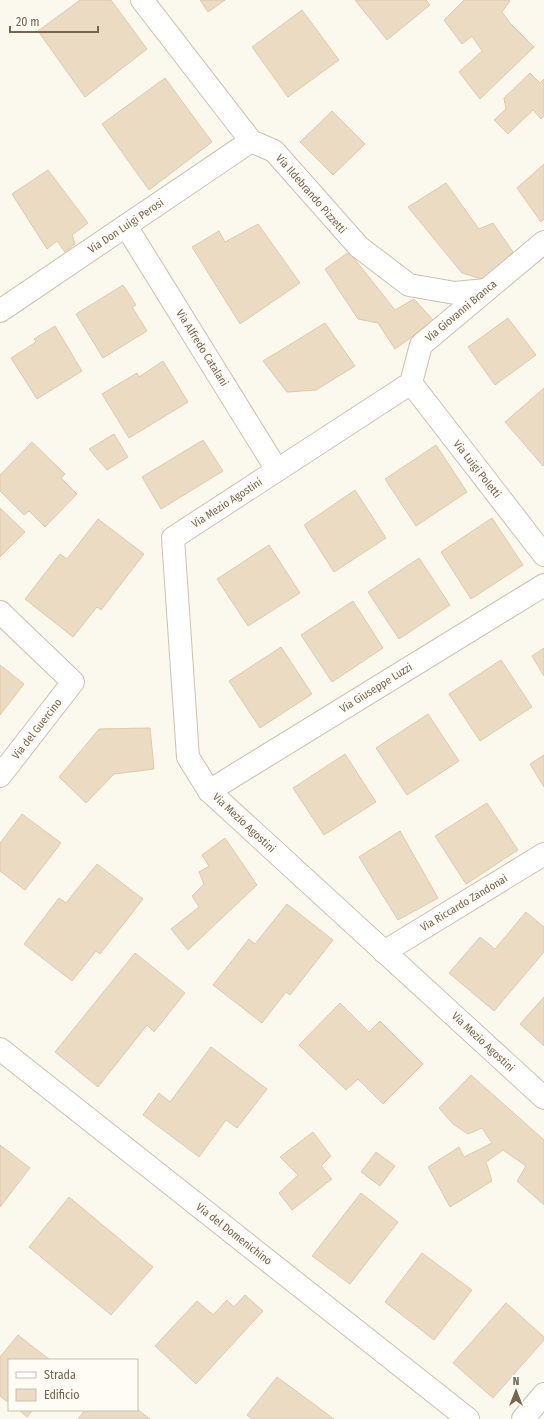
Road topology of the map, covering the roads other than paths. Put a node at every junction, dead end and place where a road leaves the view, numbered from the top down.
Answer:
1 (142, 0) edge
2 (251, 141) junction
3 (126, 226) junction
4 (544, 242) edge
5 (486, 290) junction
6 (0, 311) edge
7 (411, 383) junction
8 (277, 470) junction
9 (544, 555) edge
10 (544, 586) edge
11 (0, 612) edge
12 (0, 776) edge
13 (209, 791) junction
14 (544, 854) edge
15 (384, 952) junction
16 (0, 1049) edge
17 (544, 1098) edge
18 (544, 1394) edge
19 (468, 1419) edge
20 (522, 1419) edge

1 - 2 street, Via Ildebrando Pizzetti
2 - 3 street, Via Don Luigi Perosi
2 - 5 street, Via Ildebrando Pizzetti
3 - 6 street, Via Don Luigi Perosi
3 - 8 street, Via Alfredo Catalani
4 - 5 street, Via Giovanni Branca
5 - 7 street, Via Giovanni Branca
7 - 8 street
7 - 9 street, Via Luigi Poletti
8 - 13 street, Via Mezio Agostini
10 - 13 street, Via Giuseppe Luzzi
11 - 12 street, Via del Guercino
13 - 15 street, Via Mezio Agostini
14 - 15 street, Via Riccardo Zandonai
15 - 17 street, Via Mezio Agostini
16 - 19 street, Via del Domenichino
18 - 20 street

